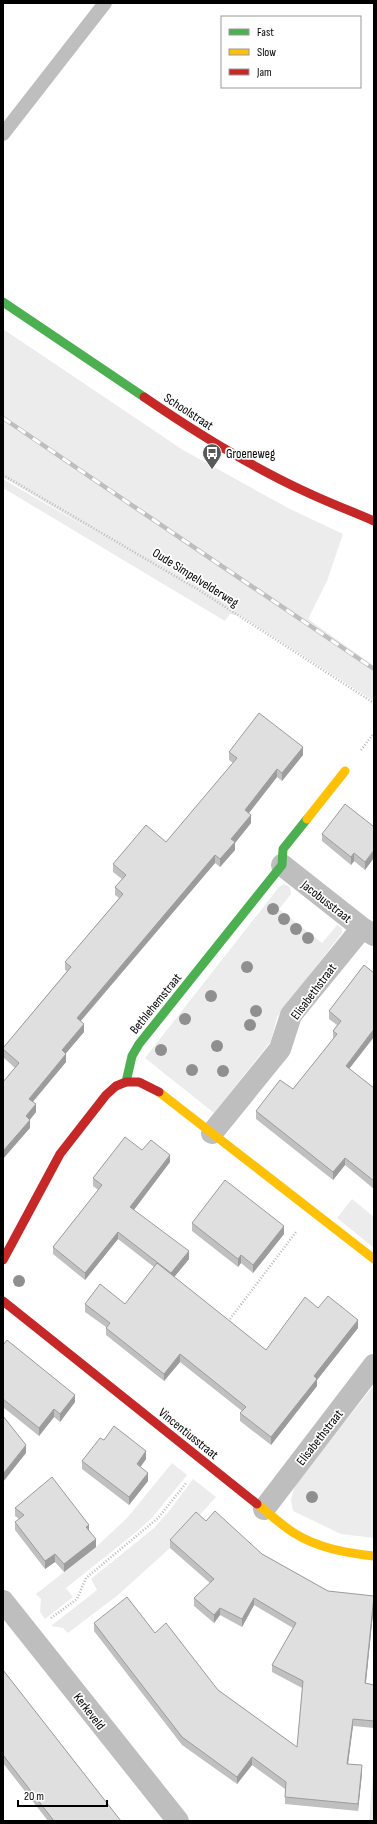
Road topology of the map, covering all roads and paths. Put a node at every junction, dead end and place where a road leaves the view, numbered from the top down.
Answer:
1 (105, 3) edge
2 (3, 134) edge
3 (3, 302) edge
4 (3, 475) edge
5 (374, 521) edge
6 (374, 703) edge
7 (345, 771) dead end
8 (282, 865) junction
9 (368, 932) edge
10 (126, 1082) junction
11 (212, 1133) junction
12 (312, 1211) junction
13 (374, 1259) edge
14 (3, 1260) edge
15 (3, 1301) edge
16 (230, 1319) edge
17 (374, 1365) edge
18 (202, 1460) junction
19 (264, 1509) junction
20 (374, 1556) edge
21 (4, 1605) edge
22 (29, 1634) junction
23 (178, 1821) edge

1 - 2 lane
3 - 5 street, Schoolstraat
4 - 6 path, Oude Simpelvelderweg
7 - 8 street, Bethlehemstraat
8 - 9 street, Jacobusstraat
8 - 10 street, Bethlehemstraat
9 - 11 street, Elisabethstraat
10 - 11 street
10 - 14 street
11 - 12 street
12 - 13 street
12 - 16 path
15 - 18 street, Vincentiusstraat
17 - 19 street, Elisabethstraat
18 - 19 street, Vincentiusstraat
18 - 22 path
19 - 20 street, Vincentiusstraat
21 - 22 street, Kerkeveld
22 - 23 street, Kerkeveld

